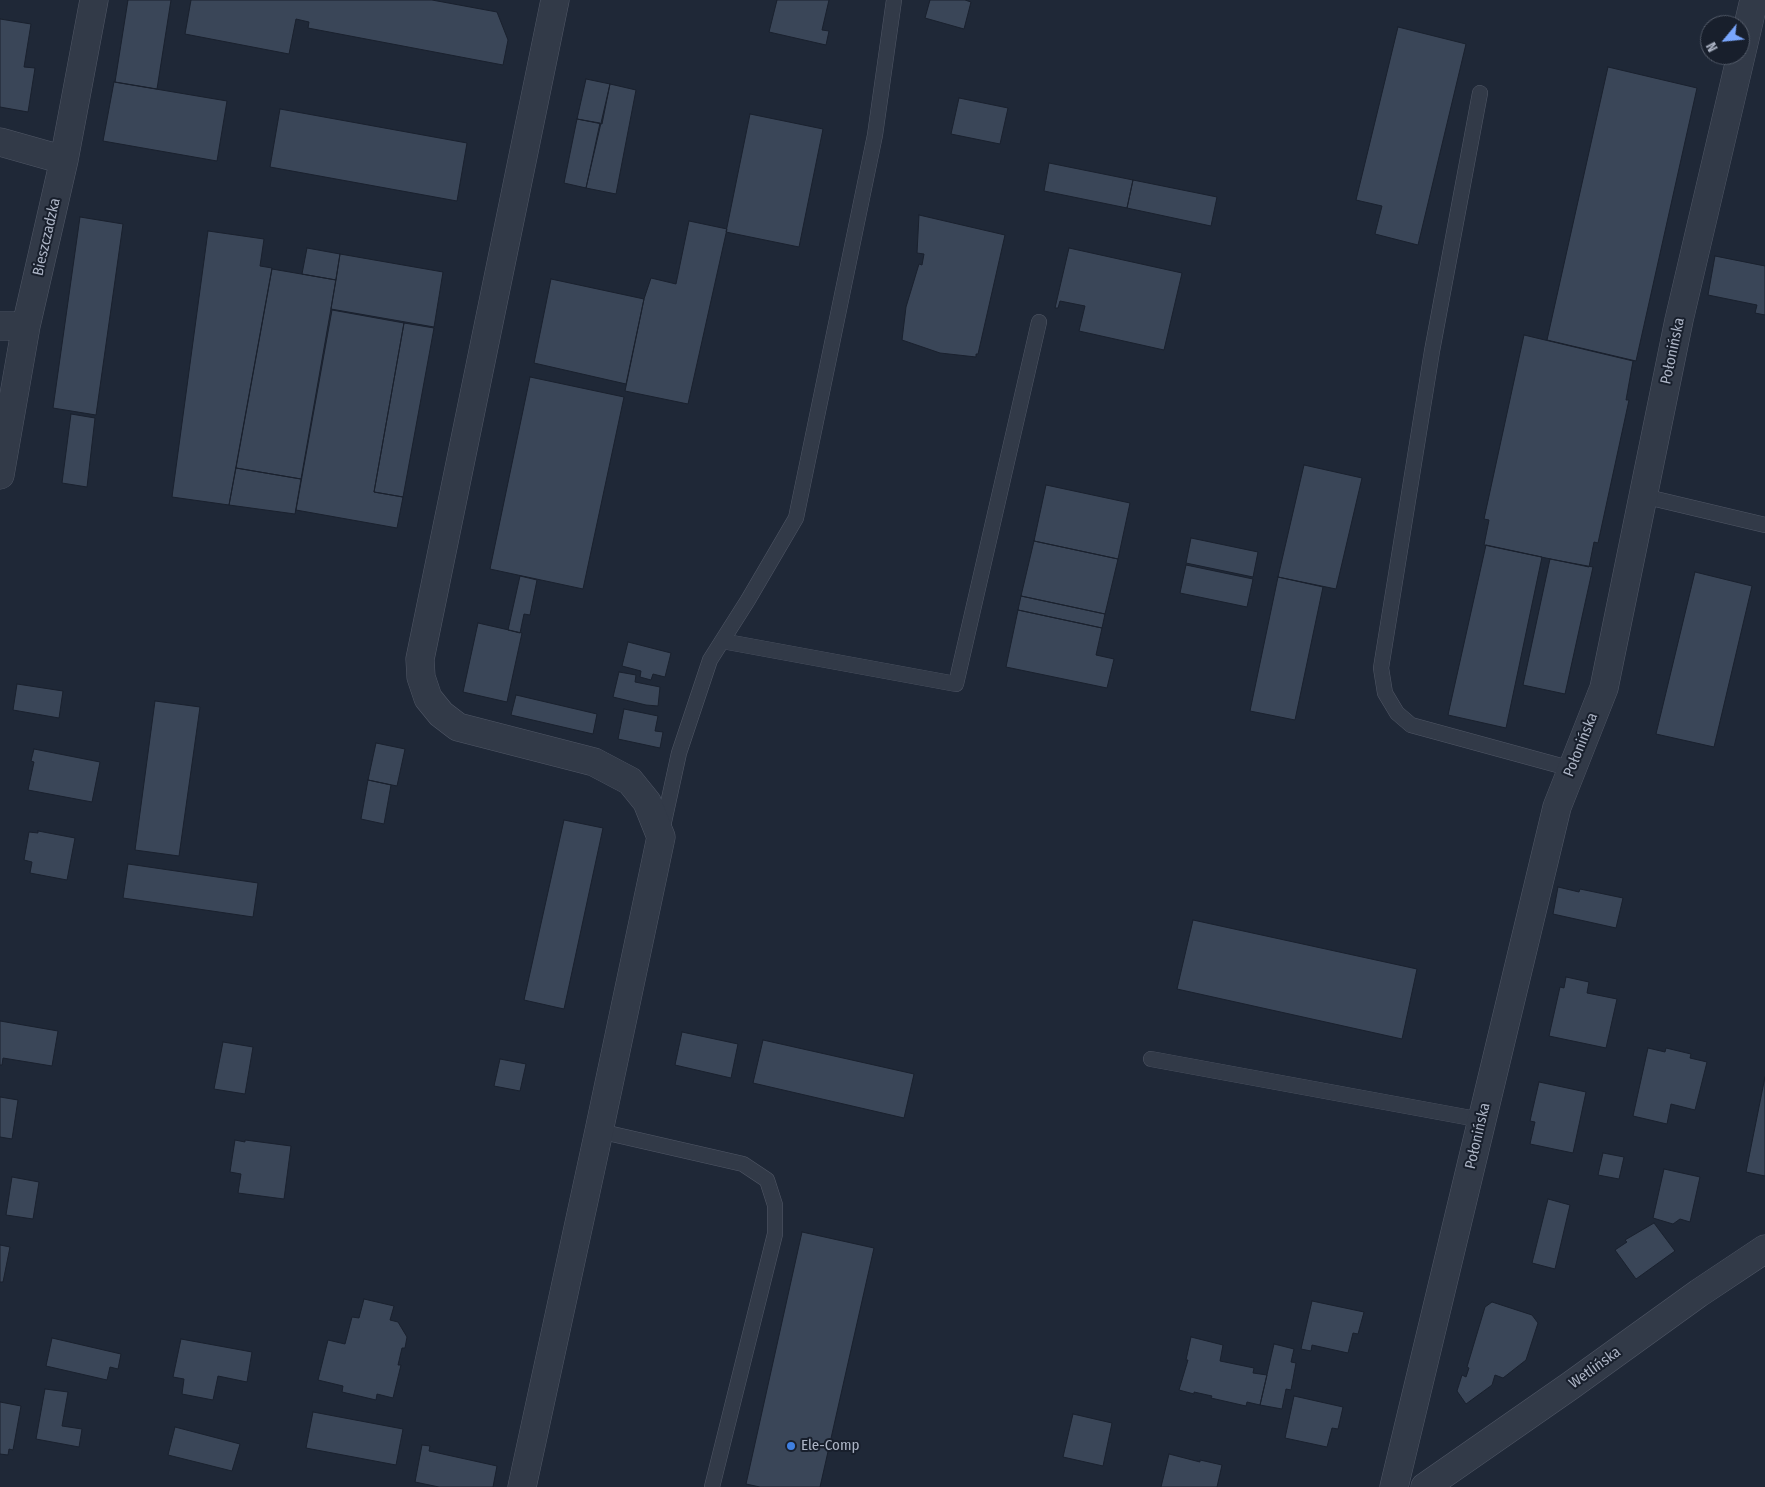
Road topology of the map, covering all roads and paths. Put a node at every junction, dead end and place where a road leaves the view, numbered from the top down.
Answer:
1 (94, 0) edge
2 (894, 0) edge
3 (1754, 0) edge
4 (549, 1) edge
5 (1480, 93) dead end
6 (0, 142) edge
7 (64, 160) junction
8 (1039, 322) dead end
9 (13, 326) edge
10 (0, 475) edge
11 (1643, 496) junction
12 (1765, 525) edge
13 (722, 641) junction
14 (1572, 769) junction
15 (660, 837) junction
16 (1151, 1059) dead end
17 (1482, 1120) junction
18 (599, 1131) junction
19 (1765, 1249) edge
20 (522, 1487) edge
21 (712, 1487) edge
22 (1394, 1487) edge
23 (1425, 1487) edge

1 - 7 street, Bieszczadzka
2 - 13 lane
3 - 11 street, Połonińska
4 - 15 street
5 - 14 lane
6 - 7 street
7 - 9 street, Bieszczadzka
8 - 13 lane
9 - 10 street, Bieszczadzka
11 - 12 lane
11 - 14 street, Połonińska
13 - 15 lane
14 - 17 street, Połonińska
15 - 18 street
16 - 17 lane
17 - 22 street, Połonińska
18 - 20 street
18 - 21 lane
19 - 23 street, Wetlińska

